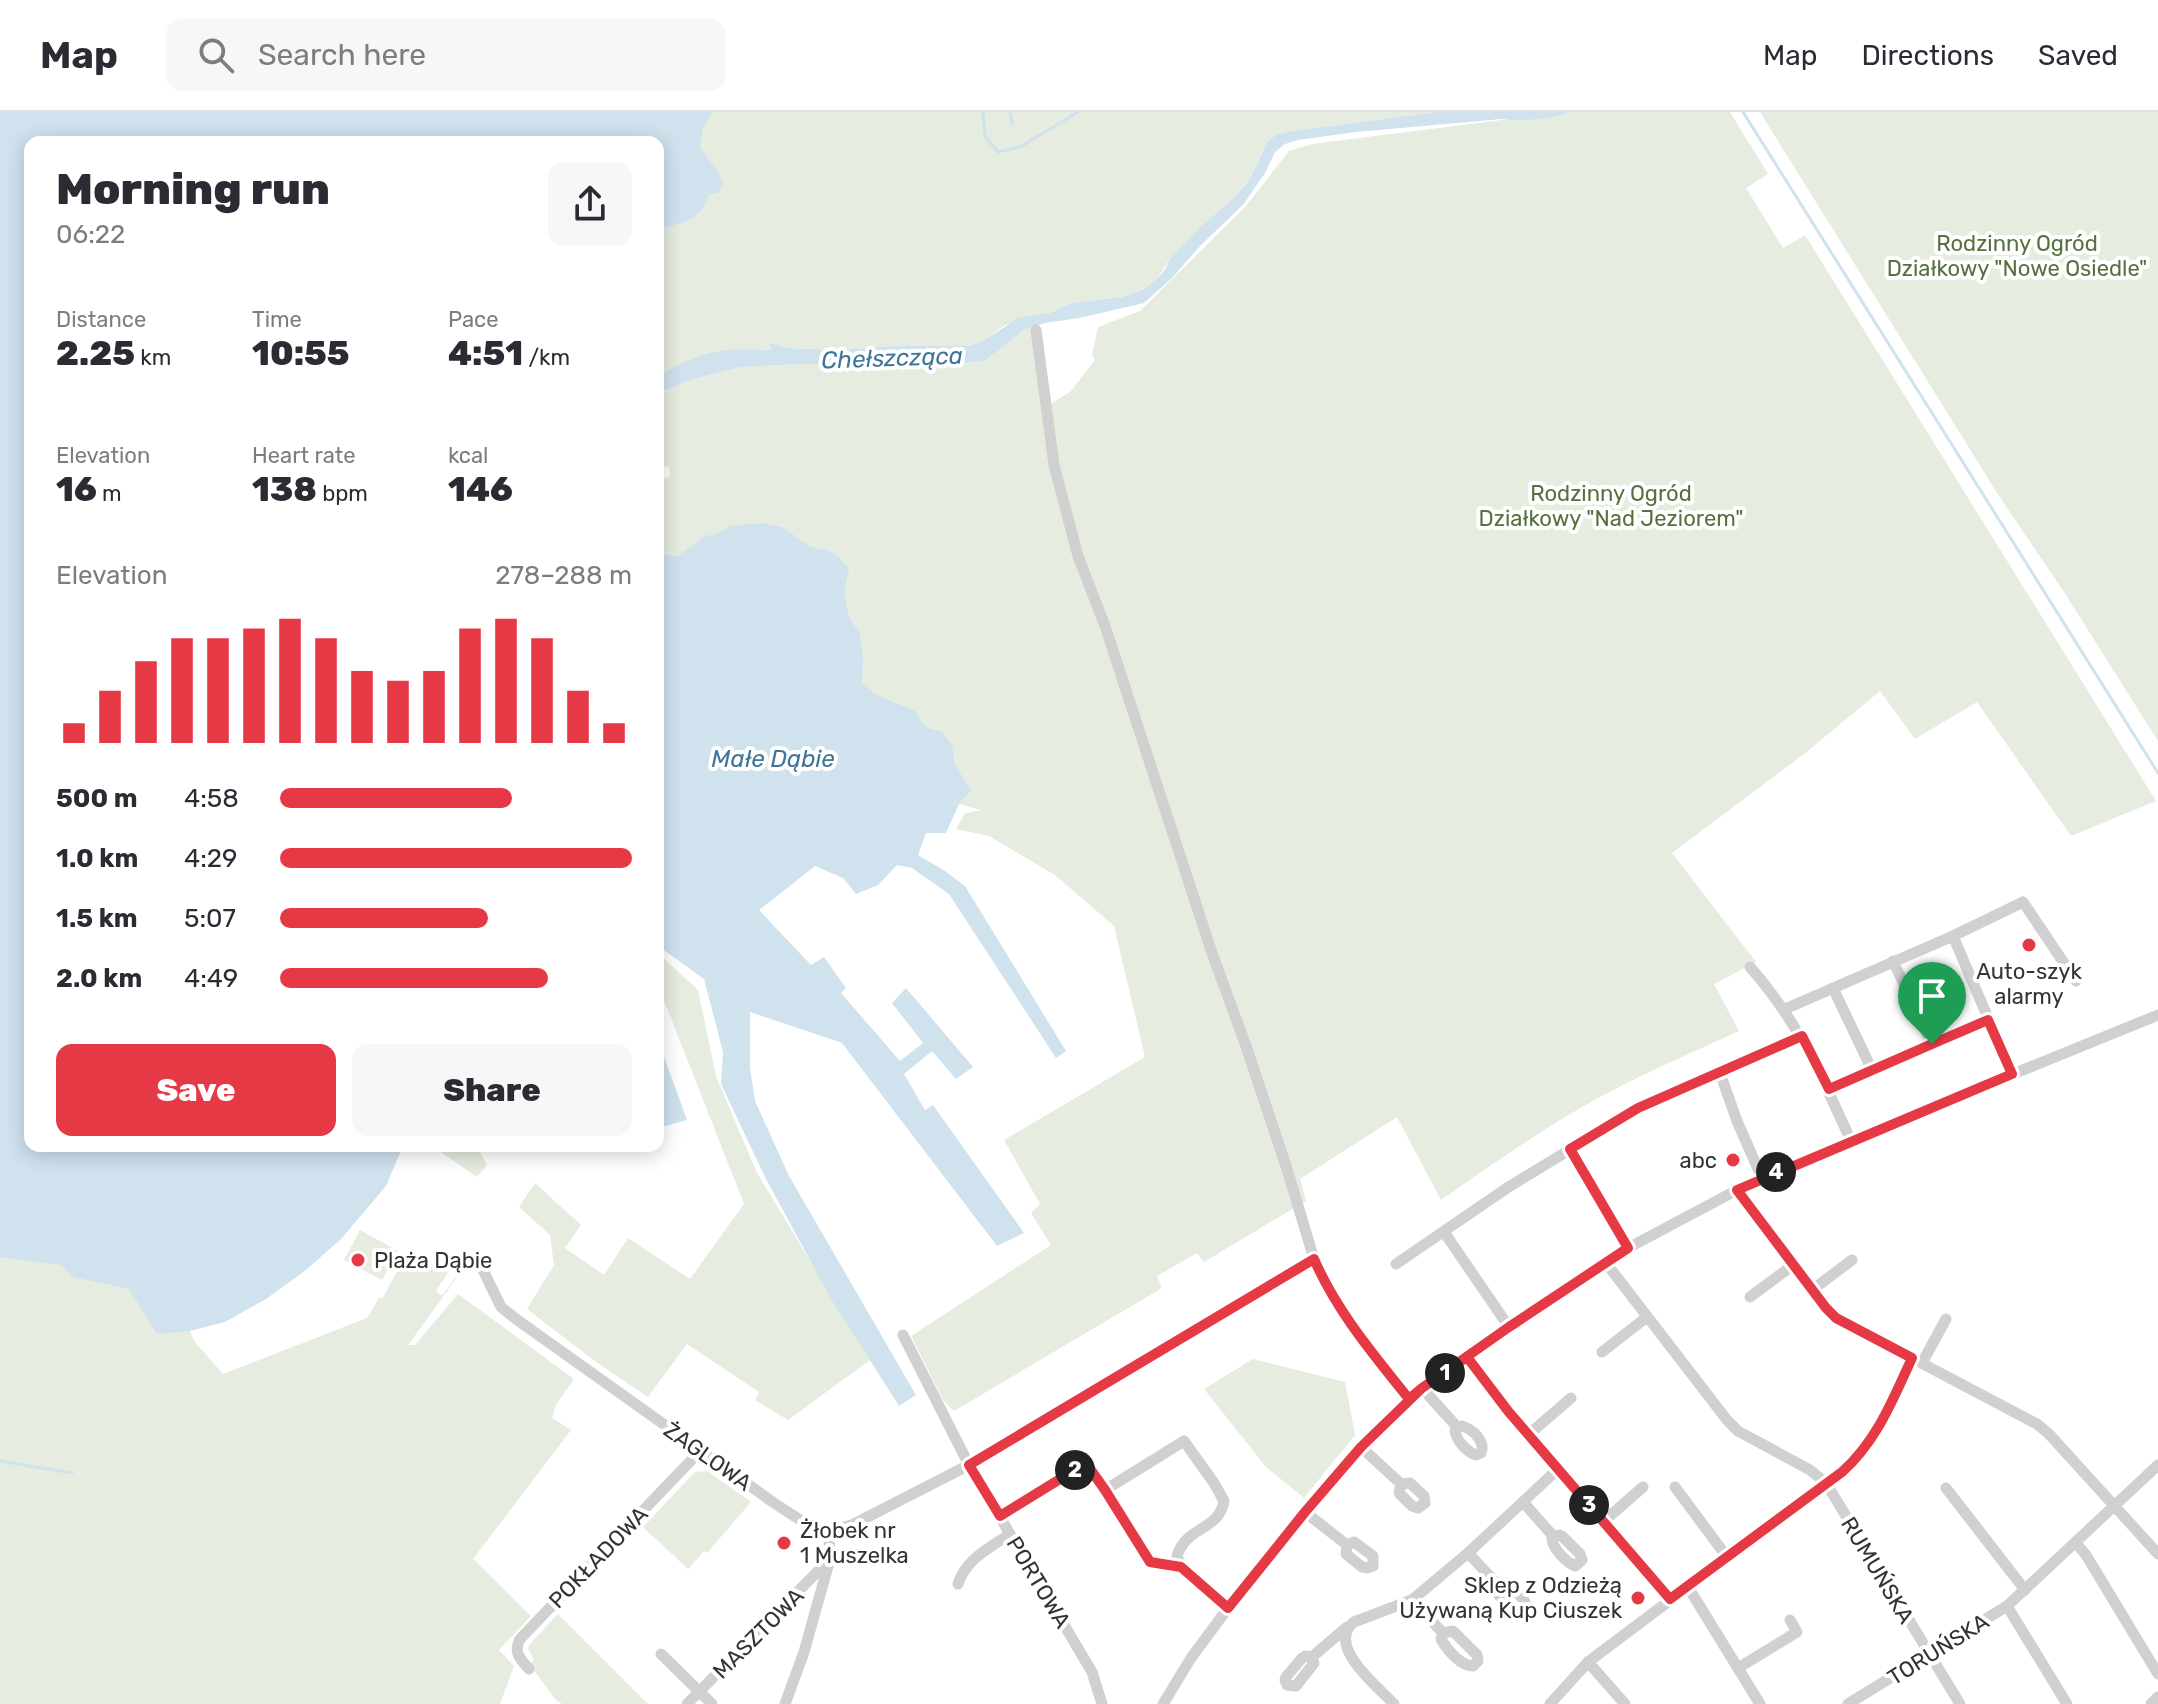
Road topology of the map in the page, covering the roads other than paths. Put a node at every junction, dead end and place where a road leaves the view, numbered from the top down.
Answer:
1 (1036, 330) dead end
2 (1953, 936) junction
3 (1893, 961) junction
4 (1750, 967) dead end
5 (2076, 981) dead end
6 (1833, 988) junction
7 (1785, 1009) junction
8 (2158, 1015) edge
9 (1988, 1020) junction
10 (1802, 1036) junction
11 (1932, 1044) junction
12 (1872, 1070) junction
13 (1720, 1073) junction
14 (2012, 1074) junction
15 (1829, 1089) junction
16 (1851, 1141) junction
17 (1570, 1149) junction
18 (1762, 1178) junction
19 (1737, 1190) junction
20 (1444, 1232) junction
21 (1628, 1248) junction
22 (1314, 1259) junction
23 (1852, 1260) dead end
24 (1606, 1263) junction
25 (1396, 1264) dead end
26 (1793, 1265) junction
27 (482, 1268) dead end
28 (1812, 1290) junction
29 (1750, 1297) dead end
30 (1647, 1317) junction
31 (1946, 1319) dead end
32 (1509, 1327) junction
33 (903, 1335) dead end
34 (1602, 1352) dead end
35 (1467, 1357) junction
36 (1917, 1360) junction
37 (1422, 1388) junction
38 (1571, 1398) dead end
39 (1409, 1399) junction
40 (1458, 1428) dead end
41 (1528, 1435) junction
42 (1361, 1447) junction
43 (701, 1450) junction
44 (969, 1465) junction
45 (2158, 1465) edge
46 (1557, 1470) junction
47 (1826, 1483) junction
48 (1401, 1484) dead end
49 (1643, 1487) dead end
50 (1675, 1487) dead end
51 (1946, 1488) dead end
52 (1105, 1490) junction
53 (1523, 1502) junction
54 (2115, 1507) junction
55 (1305, 1512) junction
56 (1000, 1516) junction
57 (1603, 1522) junction
58 (829, 1530) junction
59 (1010, 1534) junction
60 (1554, 1537) dead end
61 (2076, 1543) junction
62 (1347, 1545) dead end
63 (1468, 1553) junction
64 (2158, 1554) edge
65 (1727, 1557) junction
66 (830, 1559) junction
67 (1181, 1567) junction
68 (958, 1584) dead end
69 (1498, 1585) dead end
70 (1688, 1587) junction
71 (2025, 1590) junction
72 (1670, 1599) junction
73 (1412, 1600) junction
74 (2007, 1606) junction
75 (1228, 1608) junction
76 (1790, 1620) dead end
77 (1347, 1627) junction
78 (1443, 1633) dead end
79 (661, 1654) dead end
80 (1930, 1654) junction
81 (1312, 1657) dead end
82 (1588, 1662) junction
83 (1738, 1668) junction
84 (529, 1669) dead end
85 (2158, 1674) edge
86 (699, 1691) junction
87 (2158, 1697) edge
88 (687, 1704) edge
89 (712, 1704) edge
90 (785, 1704) edge
91 (1102, 1704) edge
92 (1163, 1704) edge
93 (1394, 1704) edge
94 (1550, 1704) edge
95 (1625, 1704) edge
96 (1760, 1704) edge
97 (1848, 1704) edge
98 (1960, 1704) edge
99 (2067, 1704) edge
100 (2151, 1704) edge

1 - 22 street
2 - 3 street
2 - 5 street
2 - 9 street
3 - 6 street
3 - 11 street
4 - 7 street
6 - 7 street
6 - 12 street
7 - 10 street
8 - 14 street
9 - 11 street
9 - 14 street
10 - 13 street
10 - 15 street
11 - 12 street
12 - 15 street
13 - 17 street
13 - 18 street
14 - 16 street
15 - 16 street
16 - 18 street
17 - 20 street
17 - 21 street
18 - 19 street
19 - 21 street
19 - 26 street
20 - 25 street
20 - 32 street
21 - 24 street
22 - 39 street
22 - 44 street
23 - 28 street
24 - 30 street, RUMUŃSKA
24 - 32 street
26 - 28 street
26 - 29 street
27 - 43 street, ŻAGLOWA
28 - 36 street
30 - 34 street
30 - 47 street, RUMUŃSKA
31 - 36 street
32 - 35 street
33 - 44 street, PORTOWA
35 - 37 street
35 - 41 street
36 - 47 street
36 - 54 street
37 - 39 street
37 - 40 street
38 - 41 street
39 - 42 street
41 - 46 street
42 - 48 street
42 - 55 street
43 - 58 street, ŻAGLOWA
43 - 84 street, POKŁADOWA
44 - 56 street, PORTOWA
44 - 58 street
45 - 54 street, TORUŃSKA
46 - 53 street
46 - 57 street
47 - 65 street
47 - 80 street, RUMUŃSKA
49 - 57 street
50 - 65 street
51 - 71 street
52 - 56 street
52 - 67 street
52 - 67 street
53 - 60 street
53 - 63 street
54 - 61 street, TORUŃSKA
54 - 64 street
55 - 62 street
55 - 75 street
56 - 59 street, PORTOWA
57 - 72 street
58 - 66 street
59 - 68 street
59 - 91 street, PORTOWA
61 - 71 street, TORUŃSKA
61 - 85 street
63 - 69 street
63 - 73 street
65 - 70 street
66 - 86 street, MASZTOWA
66 - 90 street
67 - 75 street
70 - 72 street
70 - 83 street
71 - 74 street, TORUŃSKA
72 - 82 street
73 - 77 street
73 - 78 street
74 - 80 street, TORUŃSKA
74 - 99 street
75 - 92 street
76 - 83 street
77 - 81 street
77 - 93 street
79 - 86 street, MASZTOWA
80 - 97 street, TORUŃSKA
80 - 98 street, RUMUŃSKA
82 - 94 street
82 - 95 street
83 - 96 street
86 - 88 street, MASZTOWA
86 - 89 street
87 - 100 street

